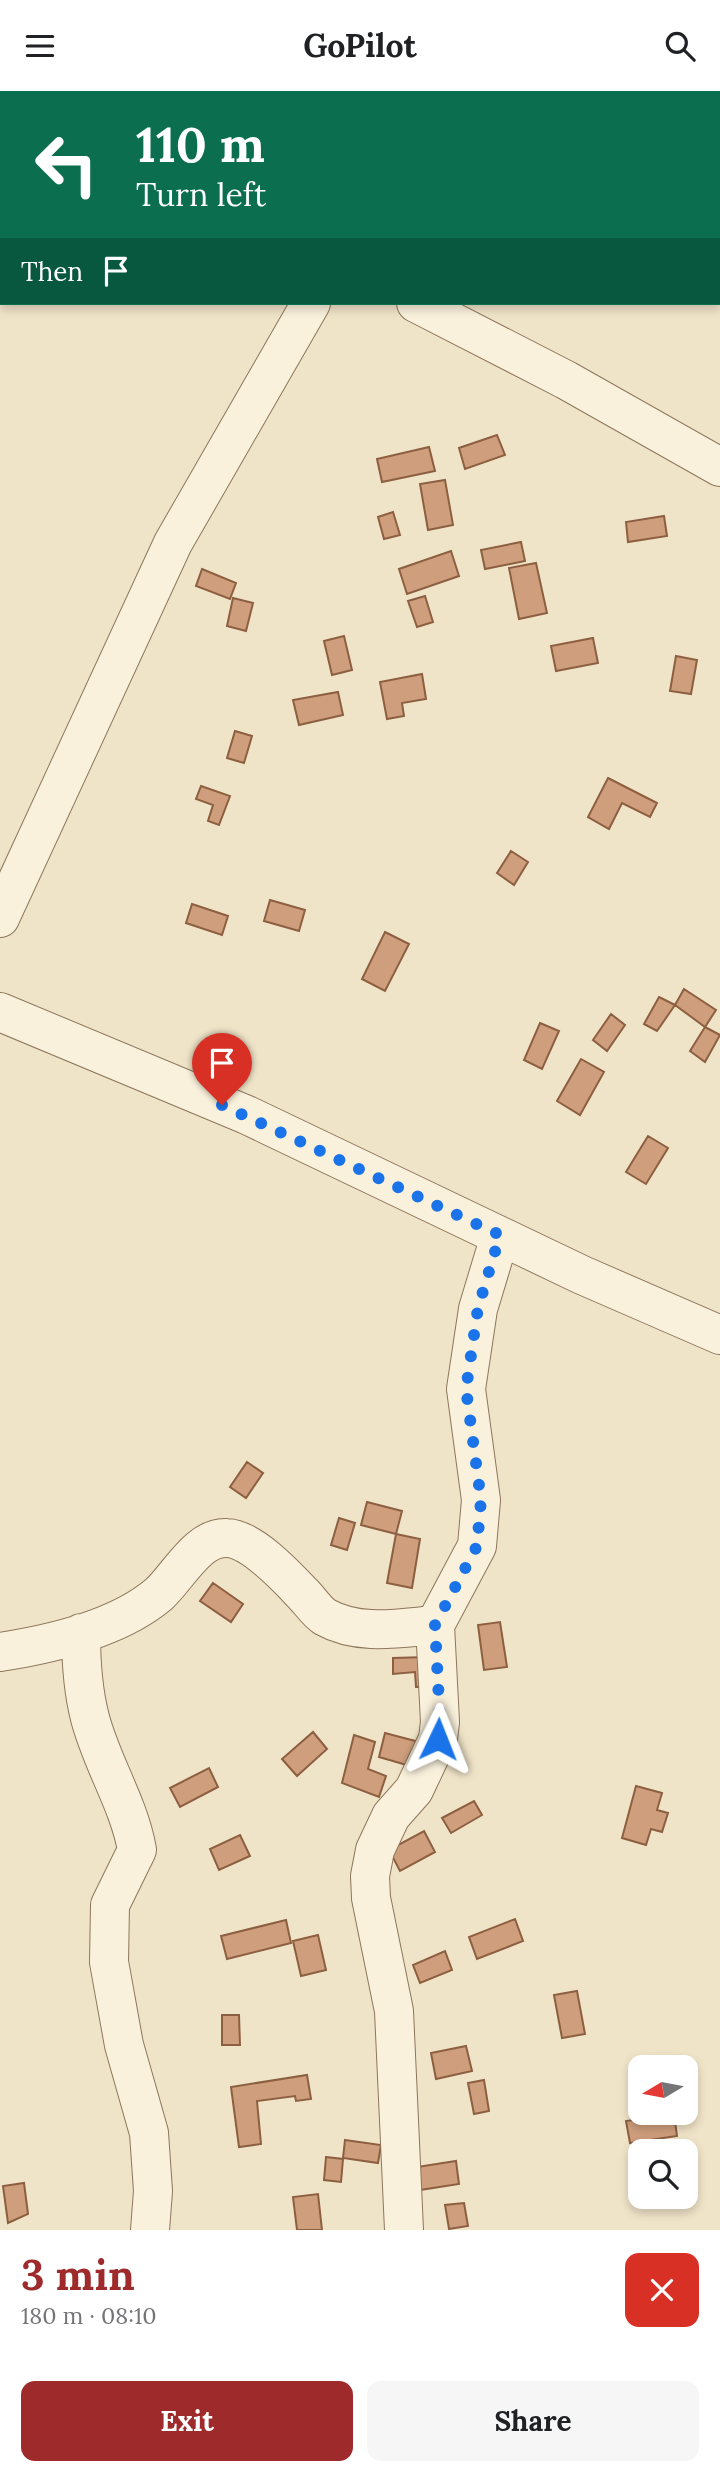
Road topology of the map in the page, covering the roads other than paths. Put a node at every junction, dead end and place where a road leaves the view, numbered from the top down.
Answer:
1 (311, 305) edge
2 (420, 305) edge
3 (720, 467) edge
4 (0, 918) edge
5 (0, 1012) edge
6 (500, 1235) junction
7 (720, 1335) edge
8 (435, 1625) junction
9 (81, 1633) junction
10 (0, 1652) edge
11 (150, 2230) edge
12 (404, 2230) edge

1 - 4 street
2 - 3 street
5 - 6 street
6 - 7 street
6 - 8 street
8 - 9 street
8 - 12 street
9 - 10 street
9 - 11 street

